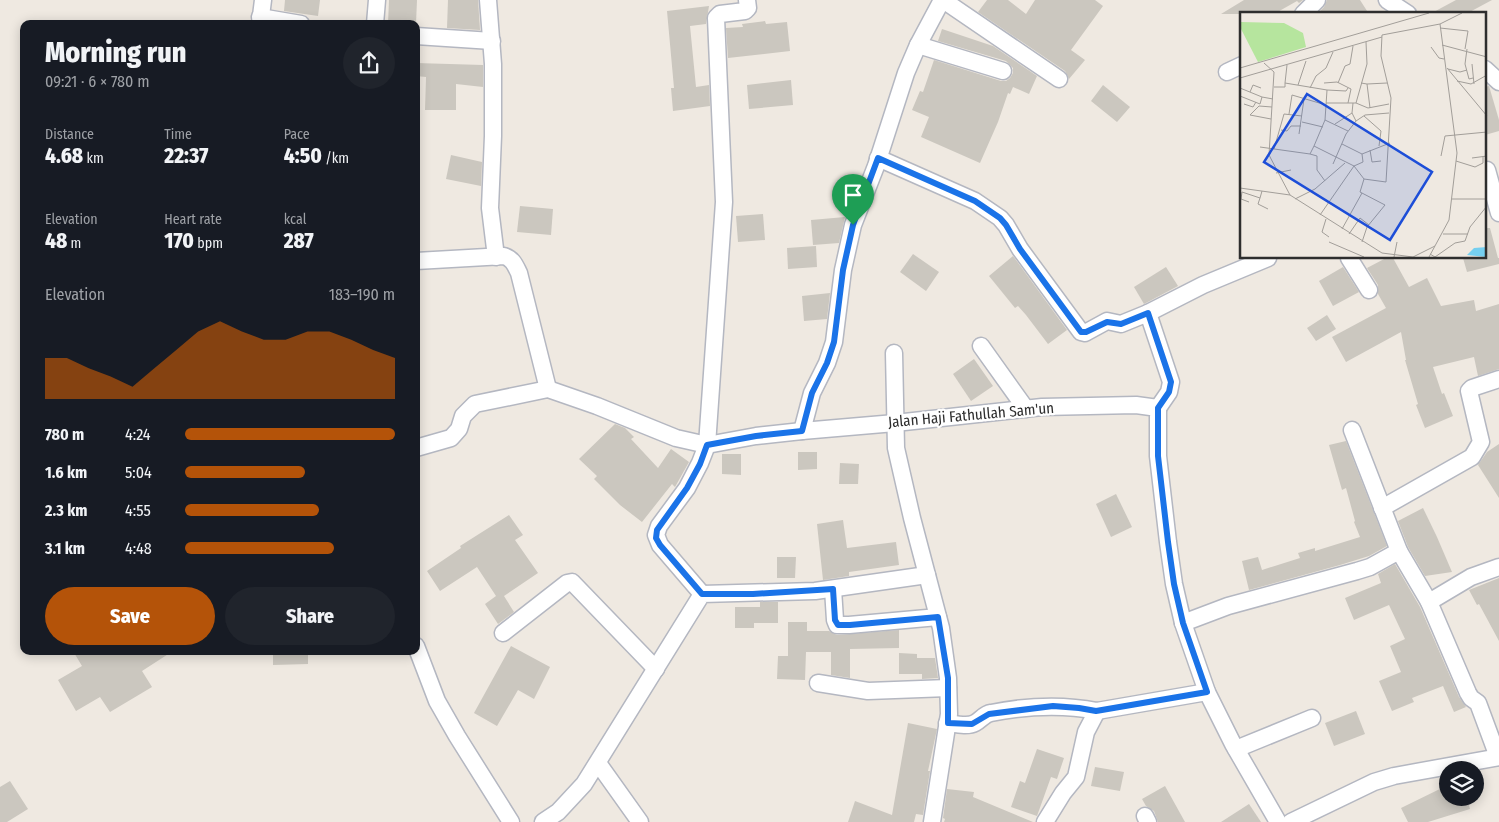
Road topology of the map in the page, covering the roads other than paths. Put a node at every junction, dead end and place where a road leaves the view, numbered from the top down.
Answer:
1 (263, 0) edge
2 (377, 0) edge
3 (488, 0) edge
4 (747, 0) edge
5 (943, 0) edge
6 (1317, 0) edge
7 (1387, 0) edge
8 (1305, 12) edge
9 (1405, 12) edge
10 (260, 20) edge
11 (375, 20) edge
12 (420, 36) edge
13 (492, 41) junction
14 (918, 45) junction
15 (1486, 70) edge
16 (1003, 71) dead end
17 (1059, 79) dead end
18 (1499, 82) edge
19 (878, 158) junction
20 (1490, 169) edge
21 (1499, 213) edge
22 (496, 257) junction
23 (1265, 259) edge
24 (1350, 259) edge
25 (420, 261) edge
26 (1368, 290) dead end
27 (1148, 313) junction
28 (981, 346) dead end
29 (894, 353) dead end
30 (1499, 379) edge
31 (548, 389) junction
32 (1158, 408) junction
33 (1026, 409) junction
34 (895, 423) junction
35 (1352, 430) dead end
36 (802, 431) junction
37 (707, 445) junction
38 (420, 447) edge
39 (1382, 508) junction
40 (1399, 550) junction
41 (1499, 567) edge
42 (928, 575) junction
43 (833, 589) junction
44 (702, 594) junction
45 (1429, 602) junction
46 (938, 617) junction
47 (1183, 623) junction
48 (503, 633) dead end
49 (419, 655) edge
50 (656, 669) junction
51 (818, 683) dead end
52 (948, 688) junction
53 (1207, 692) junction
54 (1096, 711) junction
55 (1312, 718) dead end
56 (948, 723) junction
57 (1236, 749) junction
58 (1498, 757) edge
59 (598, 762) junction
60 (511, 822) edge
61 (543, 822) edge
62 (640, 822) edge
63 (932, 822) edge
64 (1045, 822) edge
65 (1278, 822) edge
66 (1291, 822) edge

1 - 10 street
2 - 11 street
3 - 13 street
4 - 37 street
5 - 14 street
5 - 17 street
6 - 8 street
7 - 9 street
12 - 13 street
13 - 22 street
14 - 16 street
14 - 19 street
15 - 18 street
19 - 27 street
19 - 36 street
20 - 21 street
22 - 25 street
22 - 31 street
23 - 27 street
24 - 26 street
27 - 32 street
28 - 33 street
29 - 34 street
30 - 39 street
31 - 37 street
31 - 38 street
32 - 33 street, Jalan Haji Fathullah Sam'un
32 - 47 street
33 - 34 street, Jalan Haji Fathullah Sam'un
34 - 36 street, Jalan Haji Fathullah Sam'un
34 - 42 street
35 - 39 street
36 - 37 street, Jalan Haji Fathullah Sam'un
37 - 44 street
39 - 40 street
40 - 45 street
40 - 47 street
41 - 45 street
42 - 43 street
42 - 46 street
43 - 44 street
43 - 46 street
44 - 50 street
45 - 58 street
46 - 52 street
47 - 53 street
48 - 50 street
49 - 60 street
50 - 59 street
51 - 52 street
52 - 56 street
53 - 54 street
53 - 57 street
54 - 56 street
54 - 64 street
55 - 57 street
56 - 63 street
57 - 65 street
58 - 66 street
59 - 61 street
59 - 62 street

